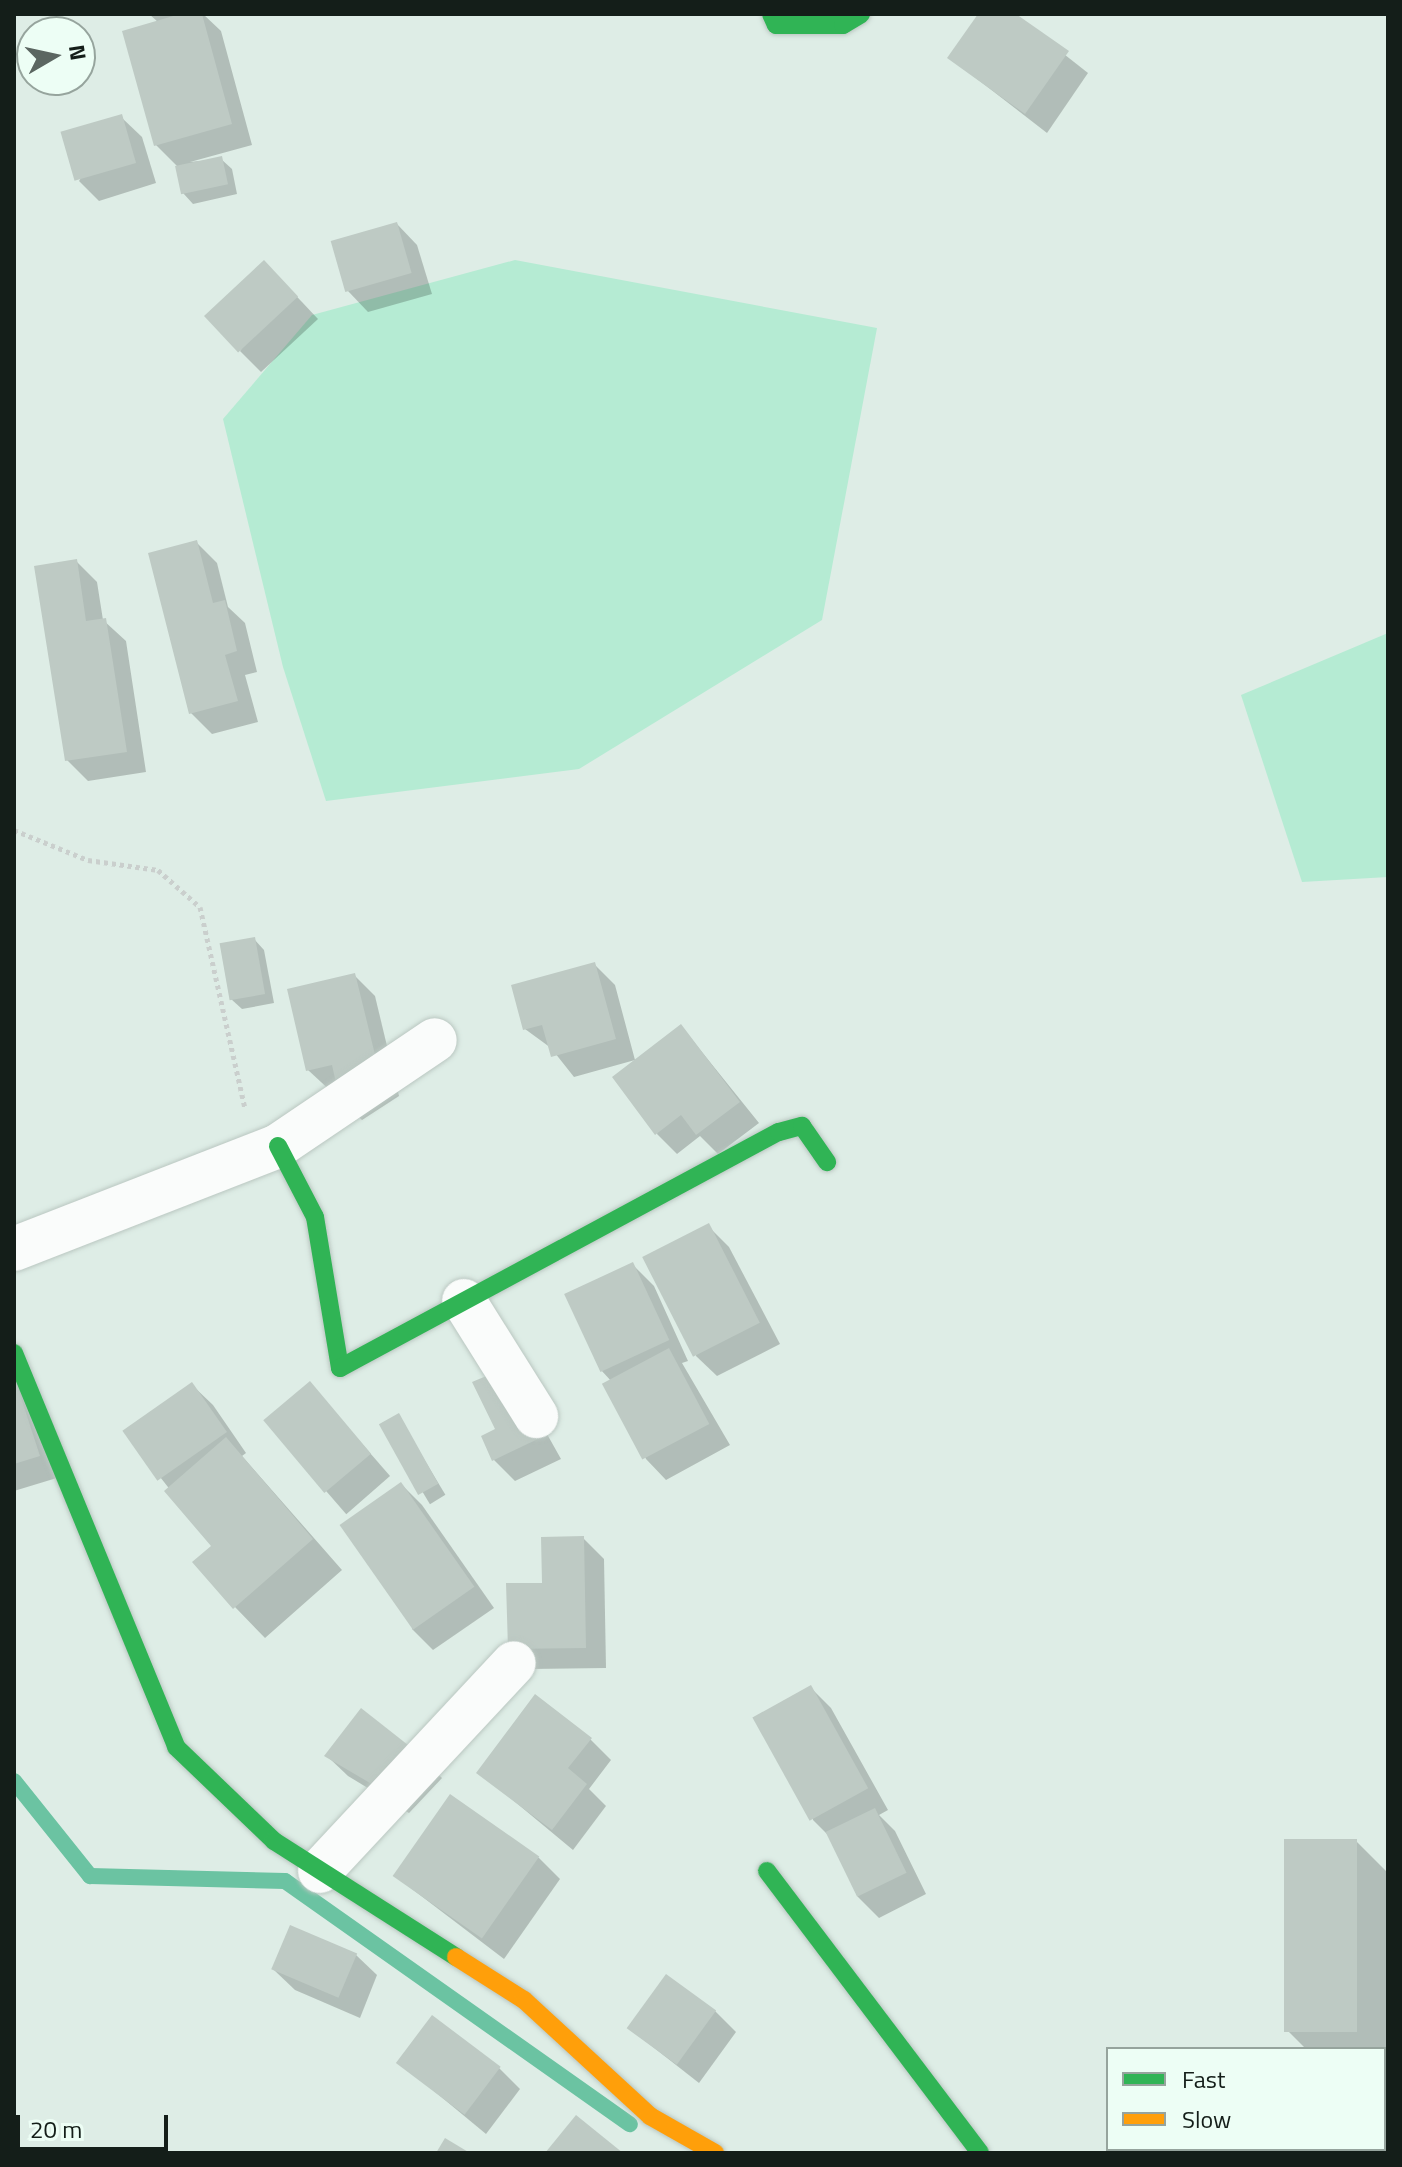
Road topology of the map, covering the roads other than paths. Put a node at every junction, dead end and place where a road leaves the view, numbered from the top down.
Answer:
1 (771, 14) edge
2 (861, 14) edge
3 (435, 1040) dead end
4 (278, 1146) junction
5 (827, 1162) dead end
6 (14, 1249) edge
7 (464, 1301) junction
8 (14, 1353) edge
9 (536, 1416) dead end
10 (514, 1663) dead end
11 (320, 1871) junction
12 (767, 1871) dead end
13 (715, 2153) edge
14 (980, 2153) edge

1 - 2 street
3 - 4 street
4 - 6 street
4 - 7 street
5 - 7 street
7 - 9 street
8 - 11 street
10 - 11 street
11 - 13 street
12 - 14 street

